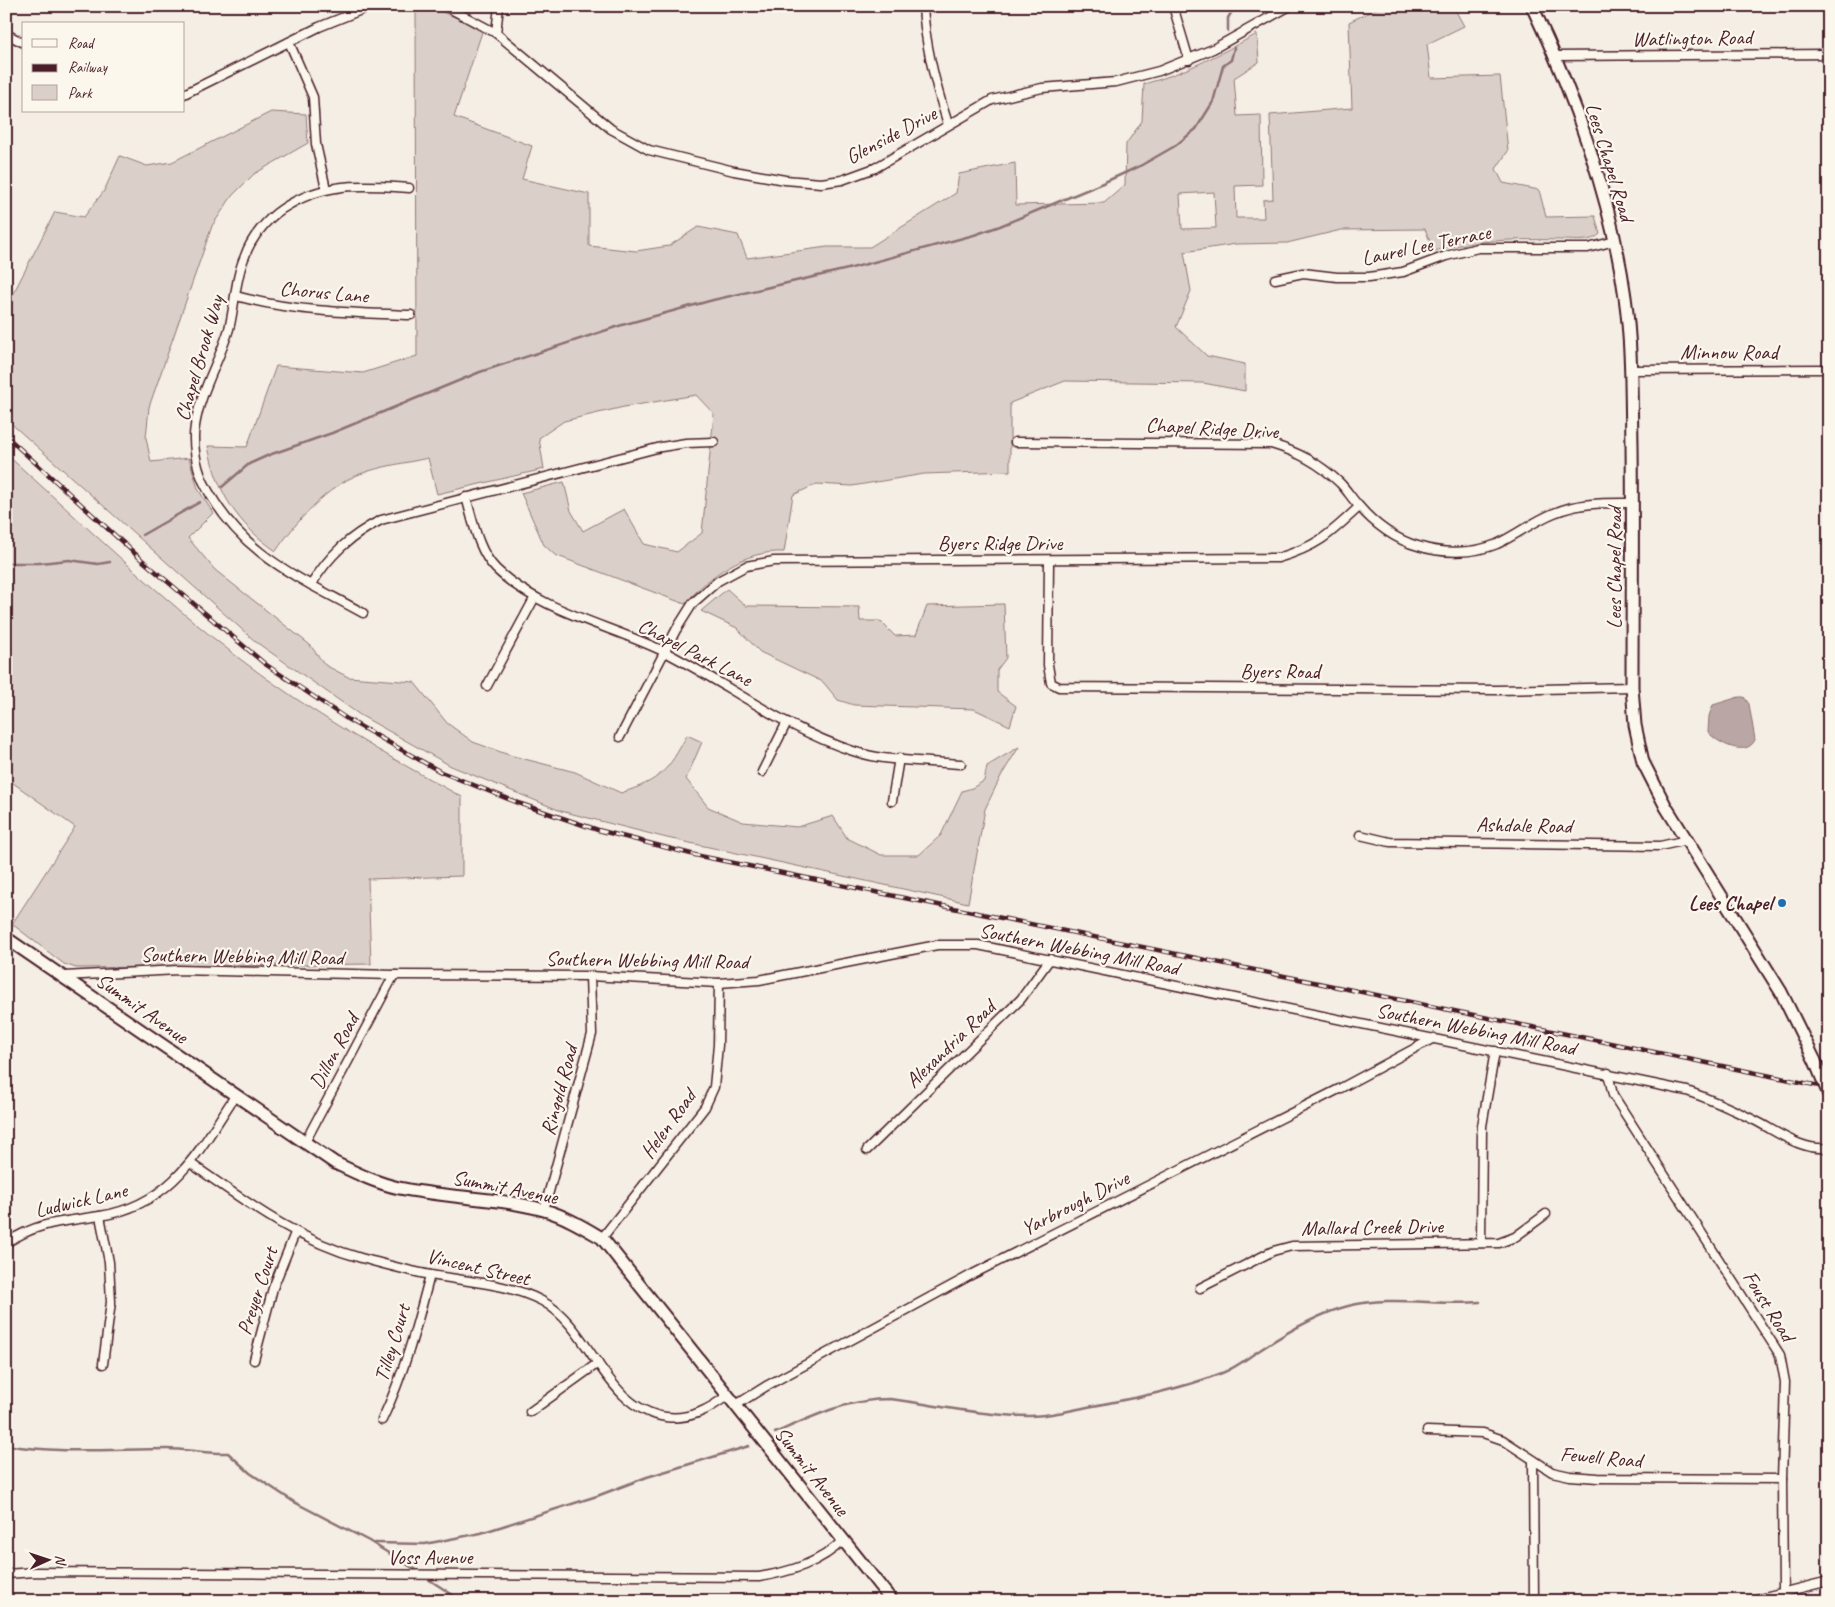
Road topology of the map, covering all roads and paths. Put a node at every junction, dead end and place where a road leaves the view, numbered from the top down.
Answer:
1 (371, 6) edge
2 (446, 6) edge
3 (499, 6) edge
4 (923, 6) edge
5 (1173, 6) edge
6 (1290, 6) edge
7 (1532, 6) edge
8 (496, 33) junction
9 (6, 34) edge
10 (22, 42) edge
11 (289, 42) junction
12 (1829, 54) edge
13 (1555, 56) junction
14 (1189, 60) junction
15 (185, 94) edge
16 (948, 124) junction
17 (326, 188) junction
18 (410, 188) dead end
19 (1614, 242) junction
20 (1275, 279) dead end
21 (236, 296) junction
22 (411, 315) dead end
23 (1829, 369) edge
24 (1630, 370) junction
25 (714, 442) dead end
26 (1014, 442) dead end
27 (466, 497) junction
28 (1632, 503) junction
29 (1359, 507) junction
30 (1049, 560) junction
31 (311, 585) junction
32 (535, 597) junction
33 (363, 613) dead end
34 (664, 652) junction
35 (487, 686) dead end
36 (1632, 687) junction
37 (787, 722) junction
38 (620, 737) dead end
39 (899, 758) junction
40 (962, 764) dead end
41 (762, 772) dead end
42 (892, 801) dead end
43 (1360, 835) dead end
44 (1687, 840) junction
45 (6, 938) edge
46 (1050, 959) junction
47 (394, 975) junction
48 (64, 976) junction
49 (590, 976) junction
50 (719, 983) junction
51 (1434, 1038) junction
52 (1495, 1051) junction
53 (1608, 1073) junction
54 (1829, 1095) edge
55 (235, 1096) junction
56 (304, 1144) junction
57 (1829, 1148) edge
58 (867, 1150) dead end
59 (190, 1163) junction
60 (544, 1210) junction
61 (1546, 1214) dead end
62 (100, 1216) junction
63 (295, 1233) junction
64 (602, 1238) junction
65 (6, 1243) edge
66 (1481, 1243) junction
67 (430, 1275) junction
68 (1200, 1288) dead end
69 (254, 1360) dead end
70 (598, 1363) junction
71 (103, 1364) dead end
72 (728, 1395) junction
73 (736, 1405) junction
74 (530, 1412) dead end
75 (382, 1420) dead end
76 (1427, 1431) dead end
77 (1533, 1460) junction
78 (1782, 1479) junction
79 (843, 1540) junction
80 (6, 1574) edge
81 (1829, 1581) edge
82 (1782, 1592) junction
83 (892, 1601) edge
84 (1534, 1601) edge
85 (1748, 1601) edge

1 - 11 street
2 - 8 street, Glenside Drive
3 - 8 street
4 - 16 street
5 - 14 street
6 - 14 street, Glenside Drive
7 - 13 main road, Lees Chapel Road
8 - 16 street, Glenside Drive
9 - 10 street
11 - 15 street
11 - 17 street
12 - 13 street, Watlington Road
13 - 19 main road, Lees Chapel Road
14 - 16 street, Glenside Drive
17 - 18 street, Chapel Brook Way
17 - 21 street, Chapel Brook Way
19 - 20 street, Laurel Lee Terrace
19 - 24 main road, Lees Chapel Road
21 - 22 street, Chorus Lane
21 - 31 street, Chapel Brook Way
23 - 24 street, Minnow Road
24 - 28 main road, Lees Chapel Road
25 - 27 street
26 - 29 street, Chapel Ridge Drive
27 - 31 street
27 - 32 street, Chapel Park Lane
28 - 29 street, Chapel Ridge Drive
28 - 36 main road, Lees Chapel Road
29 - 30 street, Byers Ridge Drive
30 - 34 street, Byers Ridge Drive
30 - 36 street, Byers Road
31 - 33 street, Chapel Brook Way
32 - 34 street, Chapel Park Lane
32 - 35 street
34 - 37 street, Chapel Park Lane
34 - 38 street, Byers Ridge Drive
36 - 44 main road, Lees Chapel Road
37 - 39 street, Chapel Park Lane
37 - 41 street
39 - 40 street, Chapel Park Lane
39 - 42 street
43 - 44 street, Ashdale Road
44 - 54 main road, Lees Chapel Road, bridge
45 - 48 main road, Summit Avenue
46 - 50 street, Southern Webbing Mill Road
46 - 51 street, Southern Webbing Mill Road
46 - 58 street, Alexandria Road
47 - 48 street, Southern Webbing Mill Road
47 - 49 street, Southern Webbing Mill Road
47 - 56 street, Dillon Road
48 - 55 main road, Summit Avenue
49 - 50 street, Southern Webbing Mill Road
49 - 60 street, Ringold Road
50 - 64 street, Helen Road
51 - 52 street, Southern Webbing Mill Road
51 - 73 street, Yarbrough Drive
52 - 53 street, Southern Webbing Mill Road
52 - 66 street
53 - 57 street, Southern Webbing Mill Road
53 - 78 street, Foust Road
55 - 56 main road, Summit Avenue
55 - 59 street, Ludwick Lane
56 - 60 main road, Summit Avenue
59 - 62 street, Ludwick Lane
59 - 63 street, Vincent Street
60 - 64 main road, Summit Avenue
61 - 66 street, Mallard Creek Drive
62 - 65 street, Ludwick Lane
62 - 71 street
63 - 67 street, Vincent Street
63 - 69 street, Preyer Court
64 - 72 main road, Summit Avenue
66 - 68 street, Mallard Creek Drive
67 - 70 street, Vincent Street
67 - 75 street, Tilley Court
70 - 72 street, Vincent Street
70 - 74 street
72 - 73 main road, Summit Avenue
73 - 79 main road, Summit Avenue
76 - 77 street, Fewell Road
77 - 78 street, Fewell Road
77 - 84 street
78 - 82 street, Foust Road
79 - 80 street, Voss Avenue
79 - 83 main road, Summit Avenue
81 - 82 street
82 - 85 street

